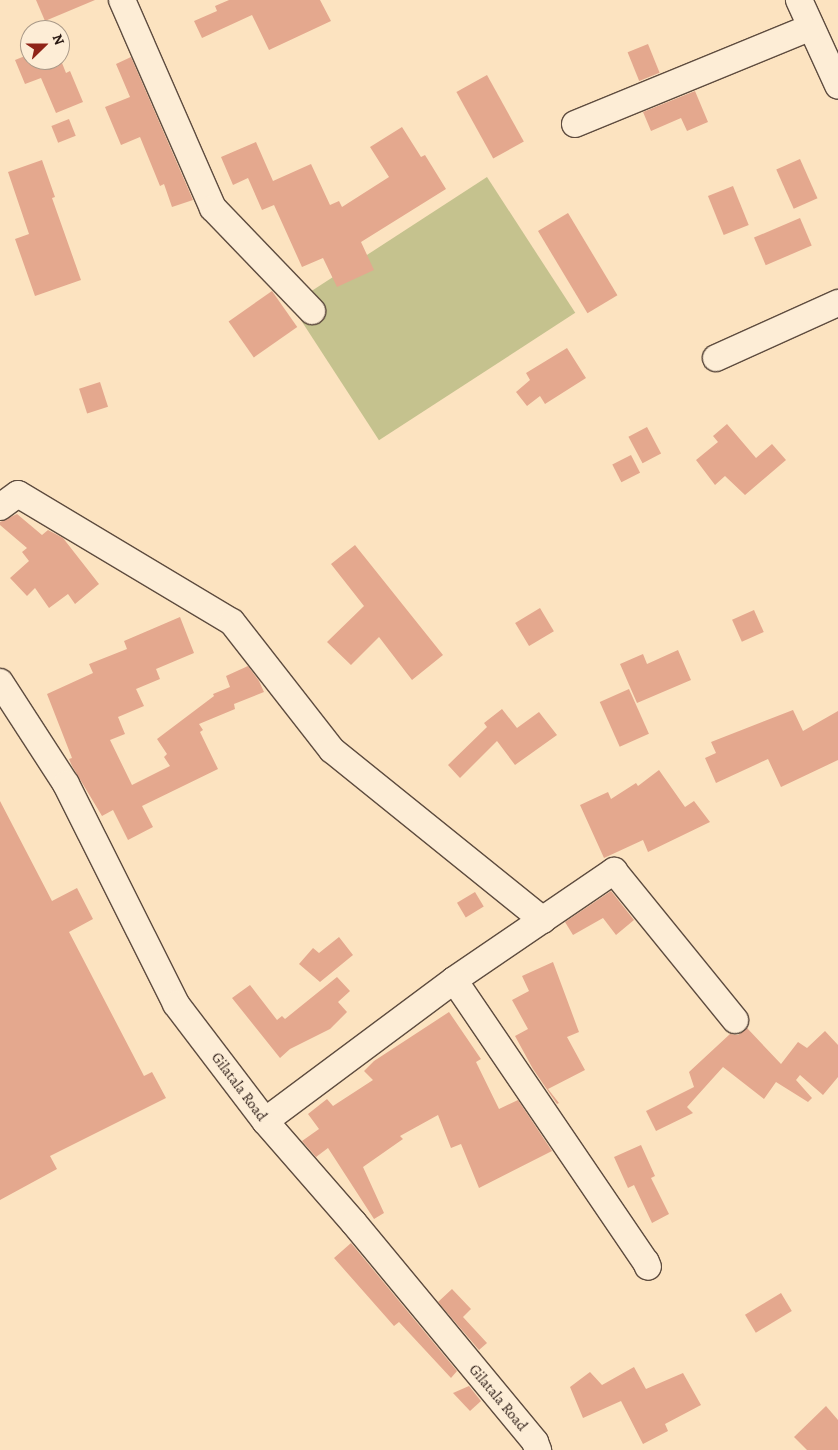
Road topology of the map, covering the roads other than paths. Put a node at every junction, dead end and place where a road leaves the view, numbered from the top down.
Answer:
1 (122, 0) edge
2 (799, 0) edge
3 (811, 27) junction
4 (838, 86) edge
5 (575, 124) dead end
6 (838, 303) edge
7 (312, 311) dead end
8 (716, 358) dead end
9 (0, 507) edge
10 (0, 682) edge
11 (543, 920) junction
12 (454, 980) junction
13 (735, 1020) dead end
14 (265, 1121) junction
15 (648, 1266) dead end
16 (538, 1450) edge

1 - 7 street
2 - 3 street
3 - 4 street
3 - 5 street
6 - 8 street
9 - 11 street
10 - 14 street, Gilatala Road
11 - 12 street
11 - 13 street
12 - 14 street
12 - 15 street
14 - 16 street, Gilatala Road

